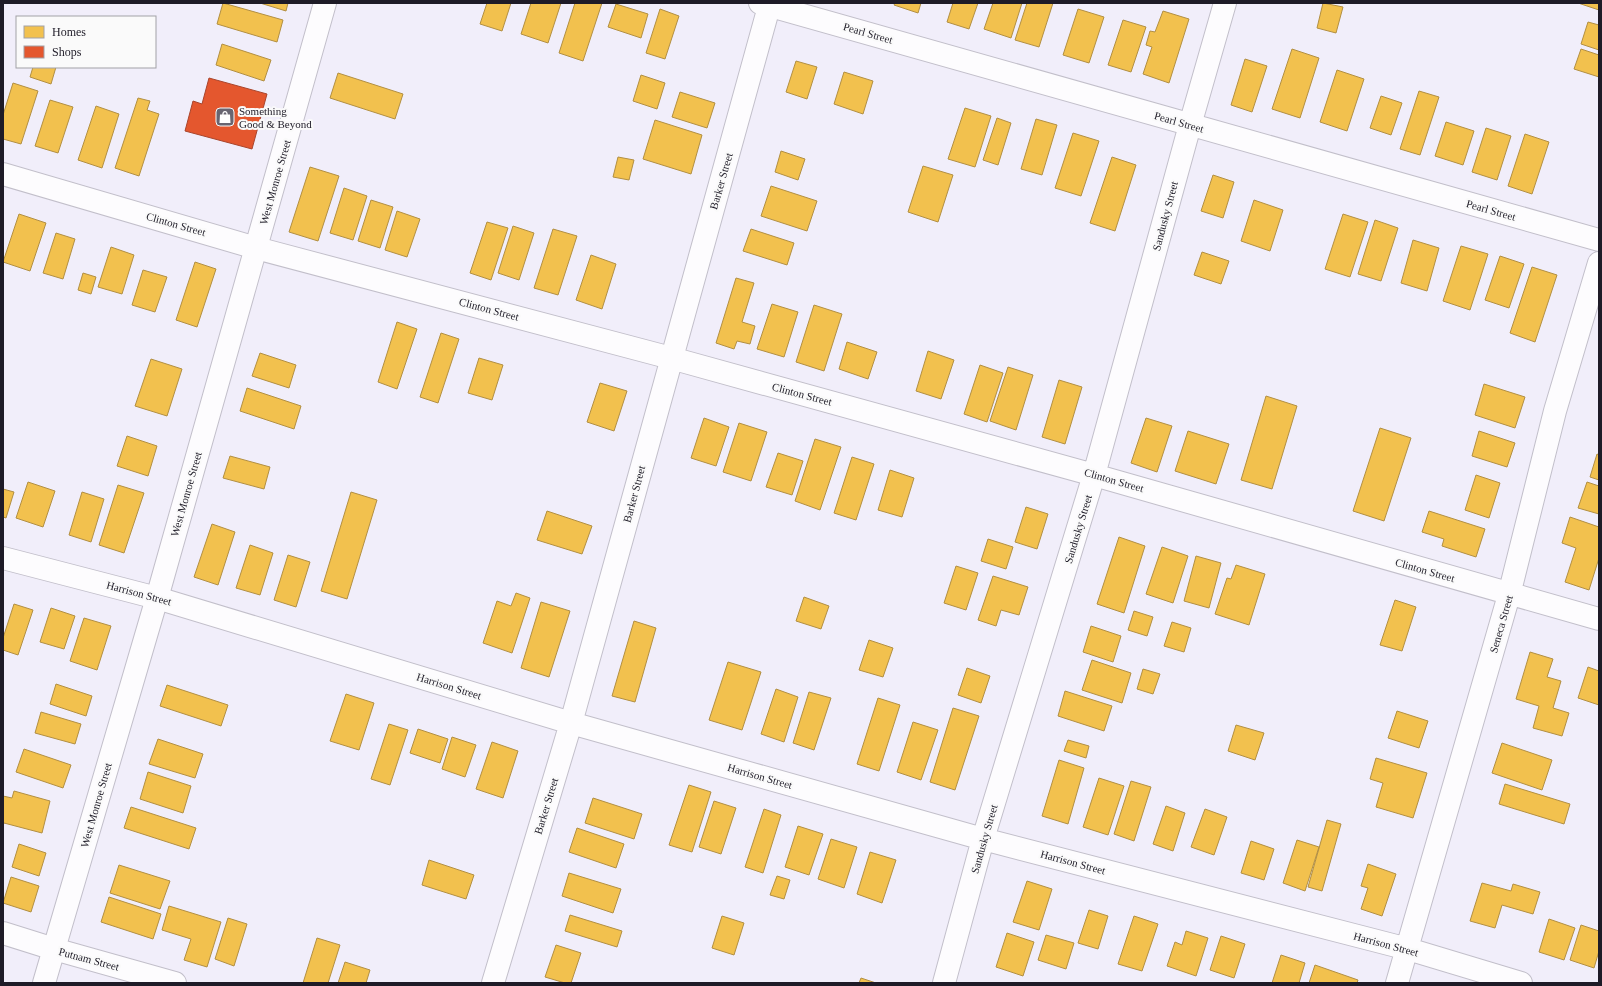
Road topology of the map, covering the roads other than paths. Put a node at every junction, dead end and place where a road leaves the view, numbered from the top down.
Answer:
1 (325, 3) edge
2 (1225, 3) edge
3 (767, 4) edge
4 (1190, 125) junction
5 (3, 174) edge
6 (1599, 240) edge
7 (256, 248) junction
8 (1599, 264) edge
9 (672, 358) junction
10 (1094, 475) junction
11 (3, 558) edge
12 (1509, 594) junction
13 (157, 598) junction
14 (1599, 619) edge
15 (571, 723) junction
16 (983, 839) junction
17 (3, 933) edge
18 (54, 949) junction
19 (1408, 949) junction
20 (44, 983) edge
21 (175, 983) edge
22 (493, 983) edge
23 (944, 983) edge
24 (1397, 983) edge
25 (1521, 983) edge

1 - 7 street, West Monroe Street
2 - 4 street, Sandusky Street
3 - 4 street, Pearl Street
3 - 9 street, Barker Street
4 - 6 street, Pearl Street
4 - 10 street, Sandusky Street
5 - 7 street, Clinton Street
7 - 9 street, Clinton Street
7 - 13 street, West Monroe Street
8 - 12 street, Seneca Street
9 - 10 street, Clinton Street
9 - 15 street, Barker Street
10 - 12 street, Clinton Street
10 - 16 street, Sandusky Street
11 - 13 street, Harrison Street
12 - 14 street, Clinton Street
12 - 19 street, Seneca Street
13 - 15 street, Harrison Street
13 - 18 street, West Monroe Street
15 - 16 street, Harrison Street
15 - 22 street, Barker Street
16 - 19 street, Harrison Street
16 - 23 street, Sandusky Street
17 - 18 street, Putnam Street
18 - 20 street, West Monroe Street
18 - 21 street, Putnam Street
19 - 24 street, Seneca Street
19 - 25 street, Harrison Street

